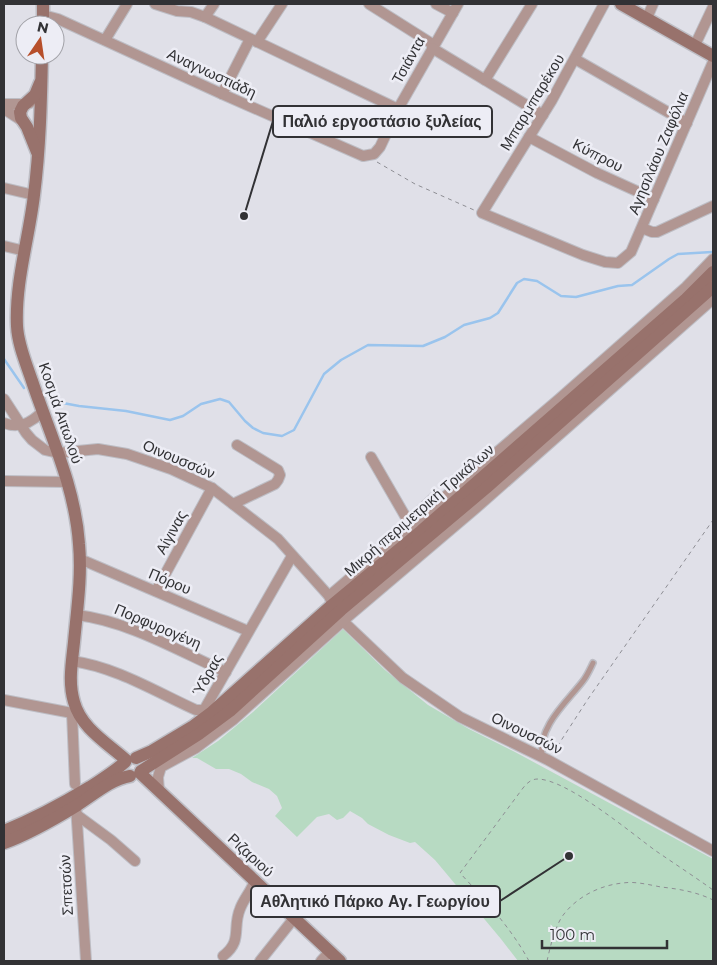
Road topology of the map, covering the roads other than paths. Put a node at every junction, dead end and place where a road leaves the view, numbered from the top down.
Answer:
1 (127, 4) edge
2 (155, 4) edge
3 (214, 4) edge
4 (282, 4) edge
5 (369, 4) edge
6 (436, 4) edge
7 (532, 4) edge
8 (604, 4) edge
9 (621, 4) edge
10 (653, 4) edge
11 (713, 7) edge
12 (455, 8) edge
13 (43, 14) edge
14 (205, 17) junction
15 (647, 18) junction
16 (105, 40) junction
17 (253, 40) junction
18 (695, 45) junction
19 (433, 46) junction
20 (713, 56) edge
21 (575, 59) junction
22 (713, 62) edge
23 (42, 65) edge
24 (42, 79) junction
25 (485, 80) junction
26 (222, 94) junction
27 (4, 104) edge
28 (25, 104) junction
29 (4, 109) edge
30 (398, 109) junction
31 (41, 115) junction
32 (543, 115) junction
33 (23, 121) junction
34 (687, 123) junction
35 (529, 137) junction
36 (370, 155) joint
37 (38, 157) junction
38 (4, 188) edge
39 (34, 195) junction
40 (654, 199) junction
41 (713, 206) edge
42 (642, 228) junction
43 (4, 246) edge
44 (25, 251) junction
45 (628, 256) joint
46 (713, 259) edge
47 (713, 272) edge
48 (713, 287) edge
49 (713, 299) edge
50 (4, 399) edge
51 (42, 412) junction
52 (4, 423) edge
53 (20, 425) junction
54 (237, 445) dead end
55 (58, 452) junction
56 (371, 458) dead end
57 (4, 481) edge
58 (68, 482) junction
59 (212, 488) junction
60 (435, 497) dead end
61 (233, 504) junction
62 (408, 521) junction
63 (292, 556) junction
64 (80, 559) junction
65 (156, 591) junction
66 (329, 598) junction
67 (77, 615) junction
68 (343, 621) junction
69 (248, 631) junction
70 (72, 661) junction
71 (593, 663) dead end
72 (226, 672) junction
73 (4, 700) edge
74 (74, 711) junction
75 (545, 758) junction
76 (129, 760) junction
77 (137, 773) junction
78 (75, 784) dead end
79 (159, 791) junction
80 (76, 811) junction
81 (4, 832) edge
82 (4, 843) edge
83 (713, 851) edge
84 (135, 862) dead end
85 (255, 880) junction
86 (295, 917) junction
87 (330, 951) junction
88 (223, 956) dead end
89 (86, 961) edge
90 (260, 961) edge
91 (321, 961) edge
92 (340, 961) edge

1 - 16 street
2 - 14 street
3 - 14 street
4 - 17 street
5 - 19 street
6 - 12 street
7 - 25 street
8 - 21 street, Μπαρμπαρέκου
9 - 15 main road
10 - 15 street
11 - 18 street
12 - 19 street, Τσιάντα
13 - 16 street, Αναγνωστιάδη
14 - 17 street
15 - 18 main road
16 - 26 street, Αναγνωστιάδη
17 - 26 street
17 - 30 street
18 - 20 main road
19 - 25 street
19 - 30 street, Τσιάντα
21 - 32 street, Μπαρμπαρέκου
21 - 34 street
22 - 34 street, Αγησιλάου Ζαφόλια
23 - 24 main road, Κοσμά Αιτωλού
24 - 28 main road
24 - 31 main road, Κοσμά Αιτωλού
25 - 32 street
26 - 36 street, Αναγνωστιάδη
27 - 28 street
28 - 31 street
28 - 33 main road
29 - 33 street
30 - 36 street, Τσιάντα
31 - 33 street
31 - 37 main road, Κοσμά Αιτωλού
32 - 35 street, Μπαρμπαρέκου
33 - 37 main road
34 - 40 street, Αγησιλάου Ζαφόλια
35 - 40 street, Κύπρου
35 - 45 street, Μπαρμπαρέκου
37 - 39 main road, Κοσμά Αιτωλού
38 - 39 street
39 - 44 main road, Κοσμά Αιτωλού
40 - 42 street, Αγησιλάου Ζαφόλια
41 - 42 street
42 - 45 street, Αγησιλάου Ζαφόλια
43 - 44 street
44 - 51 main road, Κοσμά Αιτωλού
46 - 66 street
47 - 66 main road, Μικρή περιμετρική Τρικάλων
48 - 77 main road, Μικρή περιμετρική Τρικάλων
49 - 68 street
50 - 53 street
51 - 53 street
51 - 55 main road, Κοσμά Αιτωλού
52 - 53 street
53 - 55 street
54 - 61 street
55 - 58 main road, Κοσμά Αιτωλού
55 - 59 street, Οινουσσών
56 - 62 street
57 - 58 street
58 - 64 main road, Κοσμά Αιτωλού
59 - 61 street, Οινουσσών
59 - 65 street, Αίγινας
60 - 62 street
61 - 63 street, Οινουσσών
62 - 66 street
63 - 66 street, Οινουσσών
63 - 69 street, Ύδρας
64 - 65 street, Πόρου
64 - 67 main road, Κοσμά Αιτωλού
65 - 69 street, Πόρου
66 - 76 main road, Μικρή περιμετρική Τρικάλων
67 - 70 main road, Κοσμά Αιτωλού
67 - 72 street, Πορφυρογένη
68 - 75 street, Οινουσσών
68 - 79 street
69 - 72 street, Ύδρας
70 - 72 street, Ύδρας
70 - 74 main road, Κοσμά Αιτωλού
71 - 75 lane
73 - 74 street
74 - 76 main road, Κοσμά Αιτωλού
74 - 78 street
75 - 83 street, Οινουσσών
76 - 77 main road
76 - 81 main road, Μικρή περιμετρική Τρικάλων
77 - 79 main road, Ριζαριού
77 - 80 main road, Μικρή περιμετρική Τρικάλων
79 - 85 main road, Ριζαριού
80 - 82 main road, Μικρή περιμετρική Τρικάλων
80 - 84 street
80 - 89 street, Σπετσών
85 - 86 main road, Ριζαριού
85 - 88 street
86 - 87 main road, Ριζαριού
86 - 90 street
87 - 91 street
87 - 92 main road, Ριζαριού

